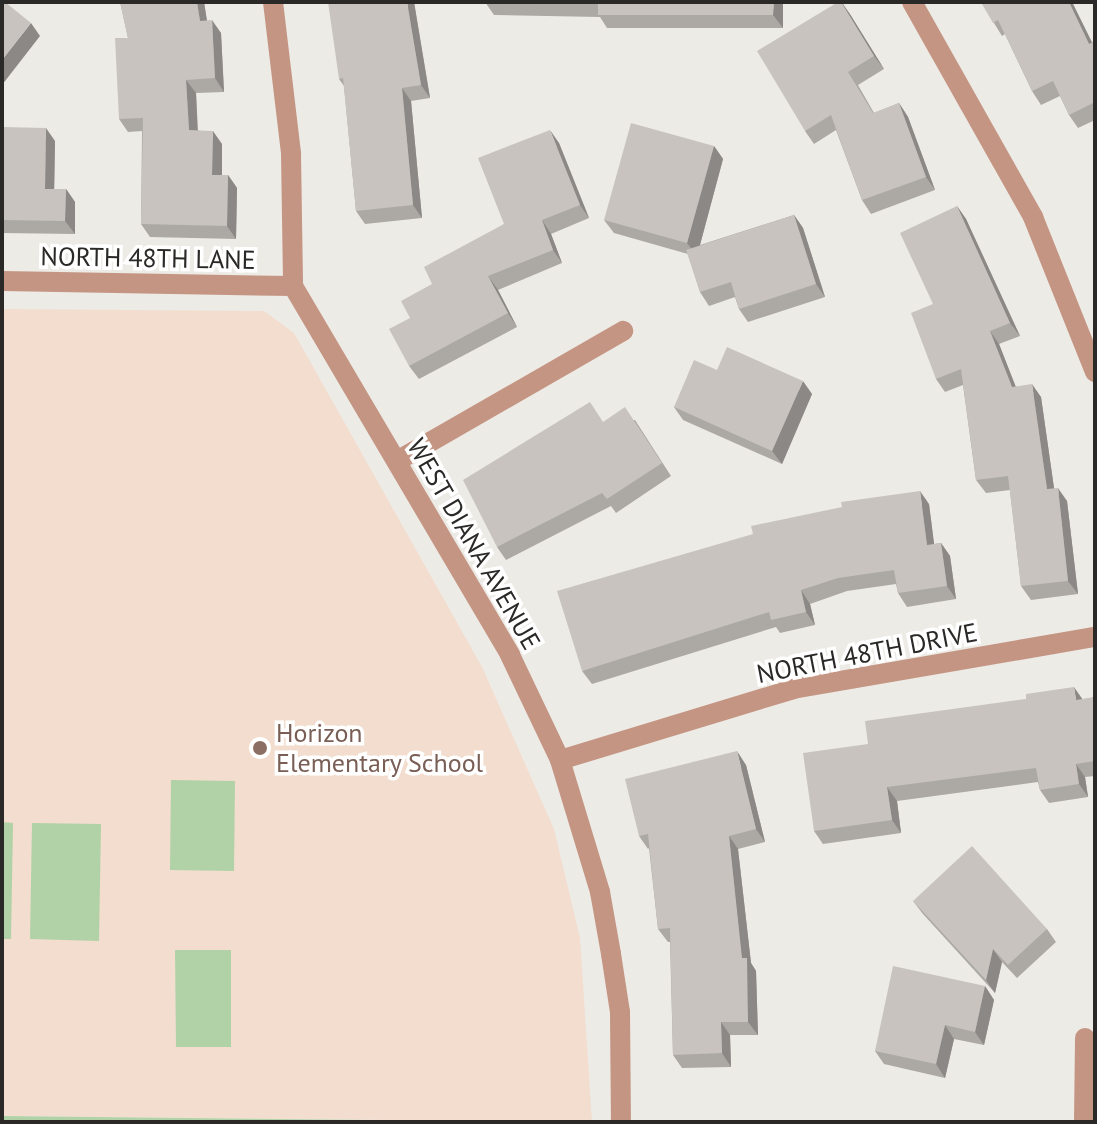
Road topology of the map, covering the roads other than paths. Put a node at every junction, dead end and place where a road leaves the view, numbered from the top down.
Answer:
1 (273, 2) edge
2 (912, 2) edge
3 (2, 281) edge
4 (293, 286) junction
5 (623, 331) dead end
6 (1093, 360) edge
7 (397, 461) junction
8 (1095, 637) edge
9 (560, 760) junction
10 (1085, 1038) dead end
11 (621, 1122) edge
12 (1084, 1122) edge

1 - 4 street, WEST DIANA AVENUE
2 - 6 street
3 - 4 street, NORTH 48TH LANE
4 - 7 street, WEST DIANA AVENUE
5 - 7 street
7 - 9 street, WEST DIANA AVENUE
8 - 9 street, NORTH 48TH DRIVE
9 - 11 street, WEST DIANA AVENUE
10 - 12 street

